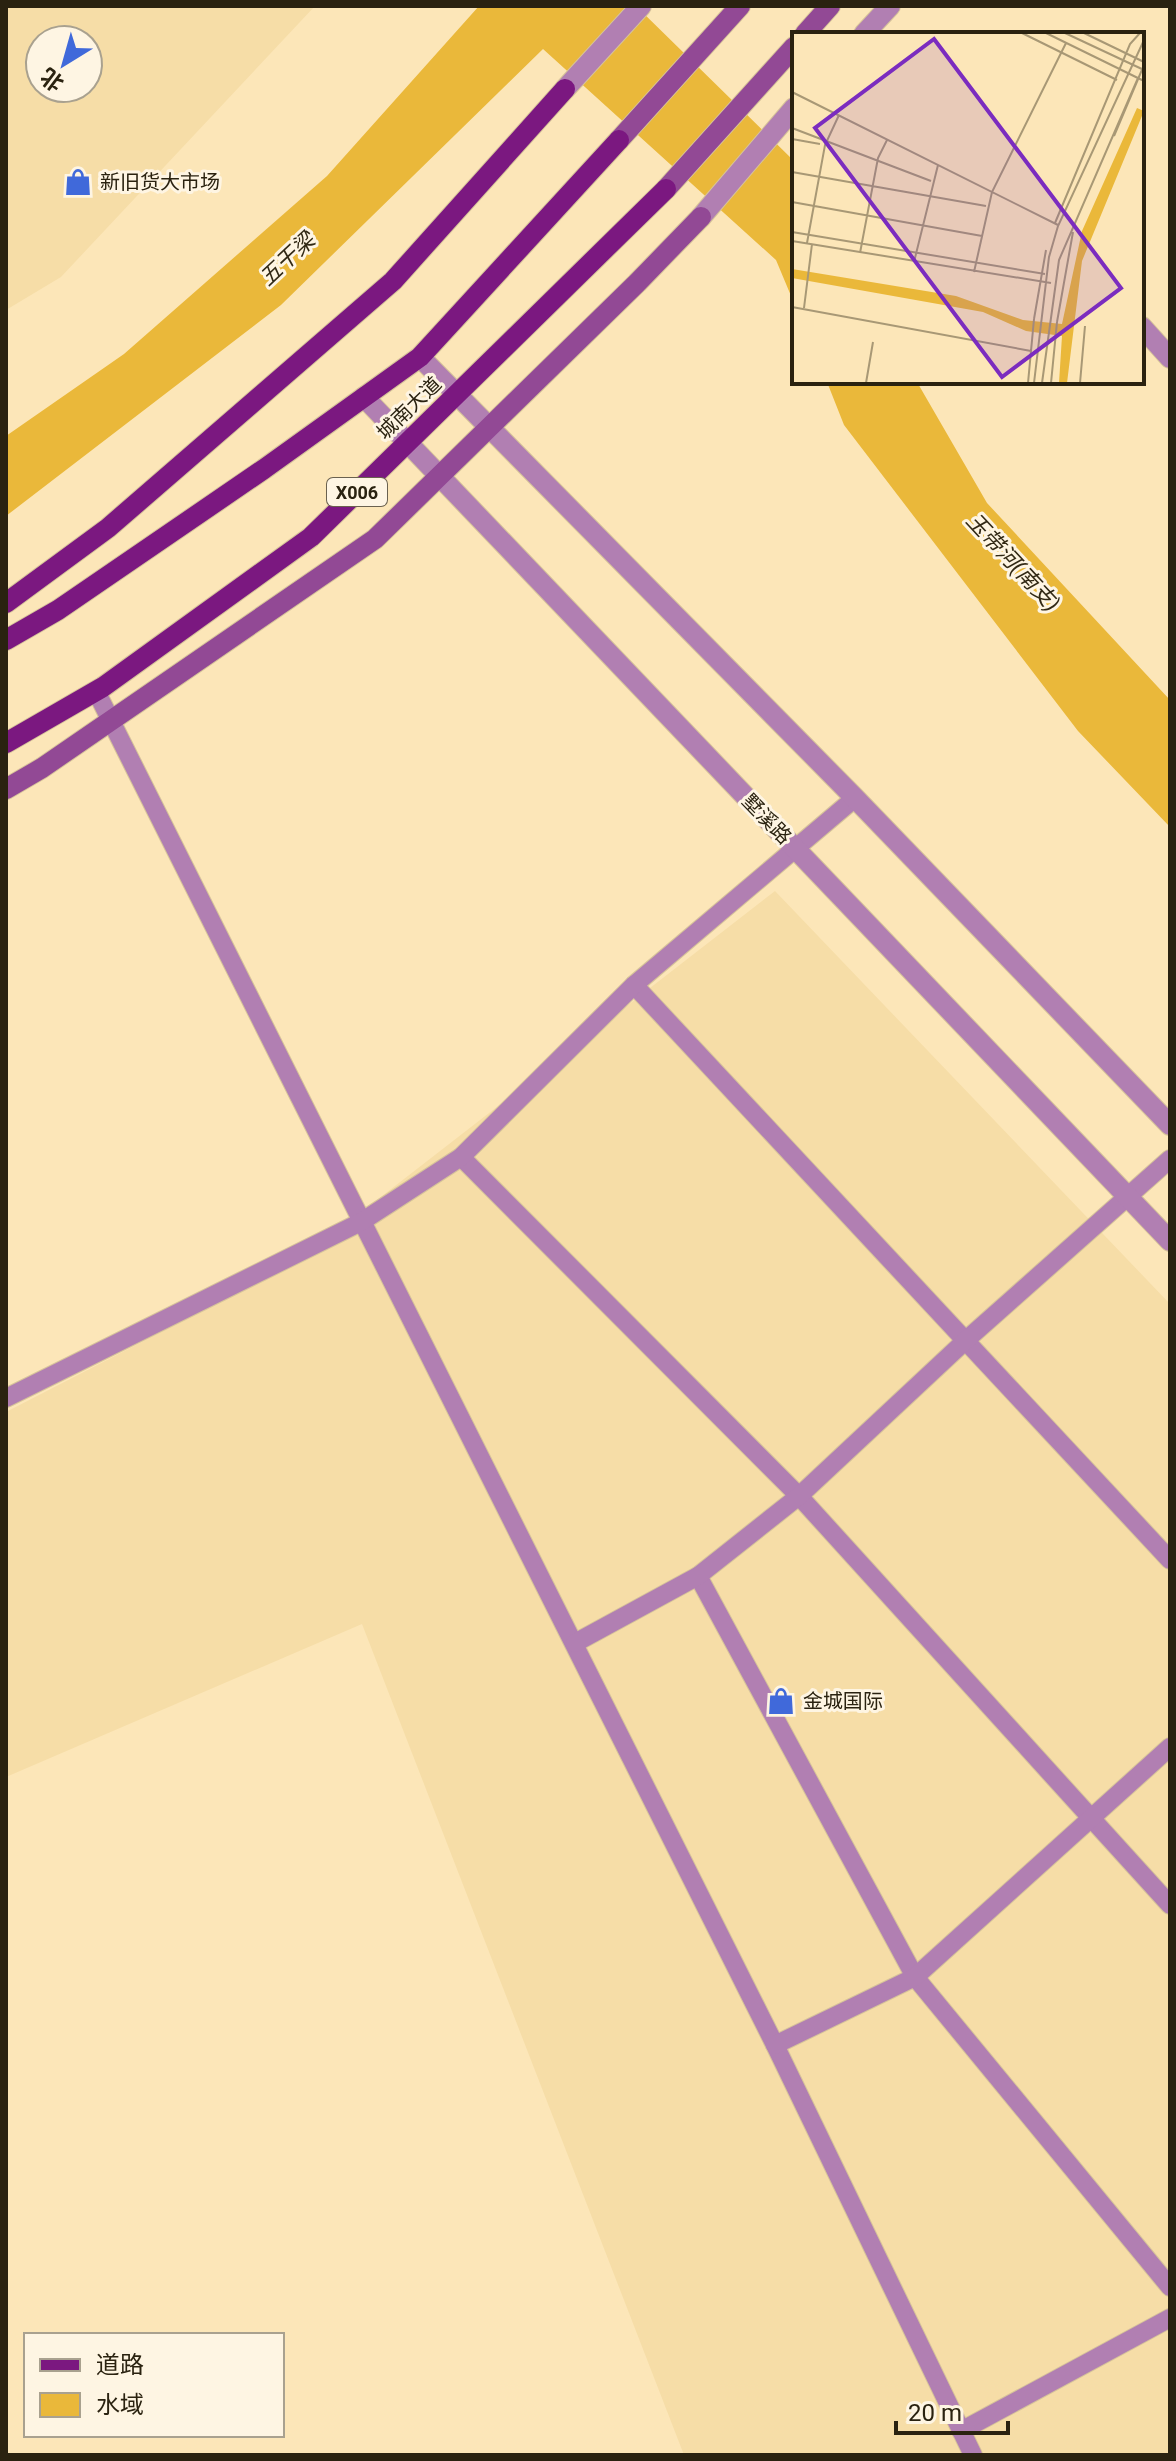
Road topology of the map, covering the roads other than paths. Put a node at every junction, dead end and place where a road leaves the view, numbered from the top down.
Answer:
1 (641, 6) edge
2 (740, 6) edge
3 (830, 6) edge
4 (890, 6) edge
5 (807, 32) edge
6 (869, 32) edge
7 (792, 49) edge
8 (565, 89) joint
9 (792, 110) edge
10 (701, 217) joint
11 (1144, 329) edge
12 (420, 357) junction
13 (1170, 358) edge
14 (457, 395) junction
15 (364, 397) junction
16 (489, 427) junction
17 (408, 443) junction
18 (439, 476) junction
19 (6, 603) edge
20 (6, 640) edge
21 (96, 691) junction
22 (112, 720) junction
23 (6, 743) edge
24 (6, 789) edge
25 (855, 798) junction
26 (795, 849) junction
27 (634, 985) junction
28 (1170, 1125) edge
29 (461, 1157) junction
30 (1170, 1159) edge
31 (1127, 1197) junction
32 (361, 1222) junction
33 (1170, 1241) edge
34 (965, 1341) junction
35 (6, 1398) edge
36 (799, 1496) junction
37 (1170, 1560) edge
38 (698, 1576) junction
39 (575, 1643) junction
40 (1170, 1747) edge
41 (1091, 1819) junction
42 (1170, 1905) edge
43 (915, 1977) junction
44 (775, 2045) junction
45 (1170, 2287) edge
46 (1170, 2318) edge
47 (961, 2431) junction
48 (973, 2455) edge

1 - 8 street
2 - 12 main road, 城南大道
3 - 5 main road
4 - 6 street
7 - 14 main road, 城南大道 / X006
8 - 19 main road
9 - 10 street
10 - 16 main road
11 - 13 street
12 - 14 street
12 - 15 main road, 城南大道
14 - 16 street
14 - 17 main road, 城南大道 / X006
15 - 17 street, 墅溪路
15 - 20 main road, 城南大道
16 - 18 main road
16 - 25 street
17 - 18 street, 墅溪路
17 - 21 main road, 城南大道 / X006
18 - 22 main road
18 - 26 street, 墅溪路
21 - 22 lane
21 - 23 main road, 城南大道 / X006
22 - 24 main road
22 - 32 lane
25 - 26 lane
25 - 28 street
26 - 27 lane
26 - 31 street, 墅溪路
27 - 29 lane
27 - 34 lane
29 - 32 lane
29 - 36 lane
30 - 31 lane
31 - 33 street, 墅溪路
31 - 34 lane
32 - 35 lane
32 - 39 lane
34 - 36 lane
34 - 37 lane
36 - 38 lane
36 - 41 lane
38 - 39 lane
38 - 43 lane
39 - 44 lane
40 - 41 lane
41 - 42 lane
41 - 43 lane
43 - 44 lane
43 - 45 lane
44 - 47 lane
46 - 47 lane
47 - 48 lane

